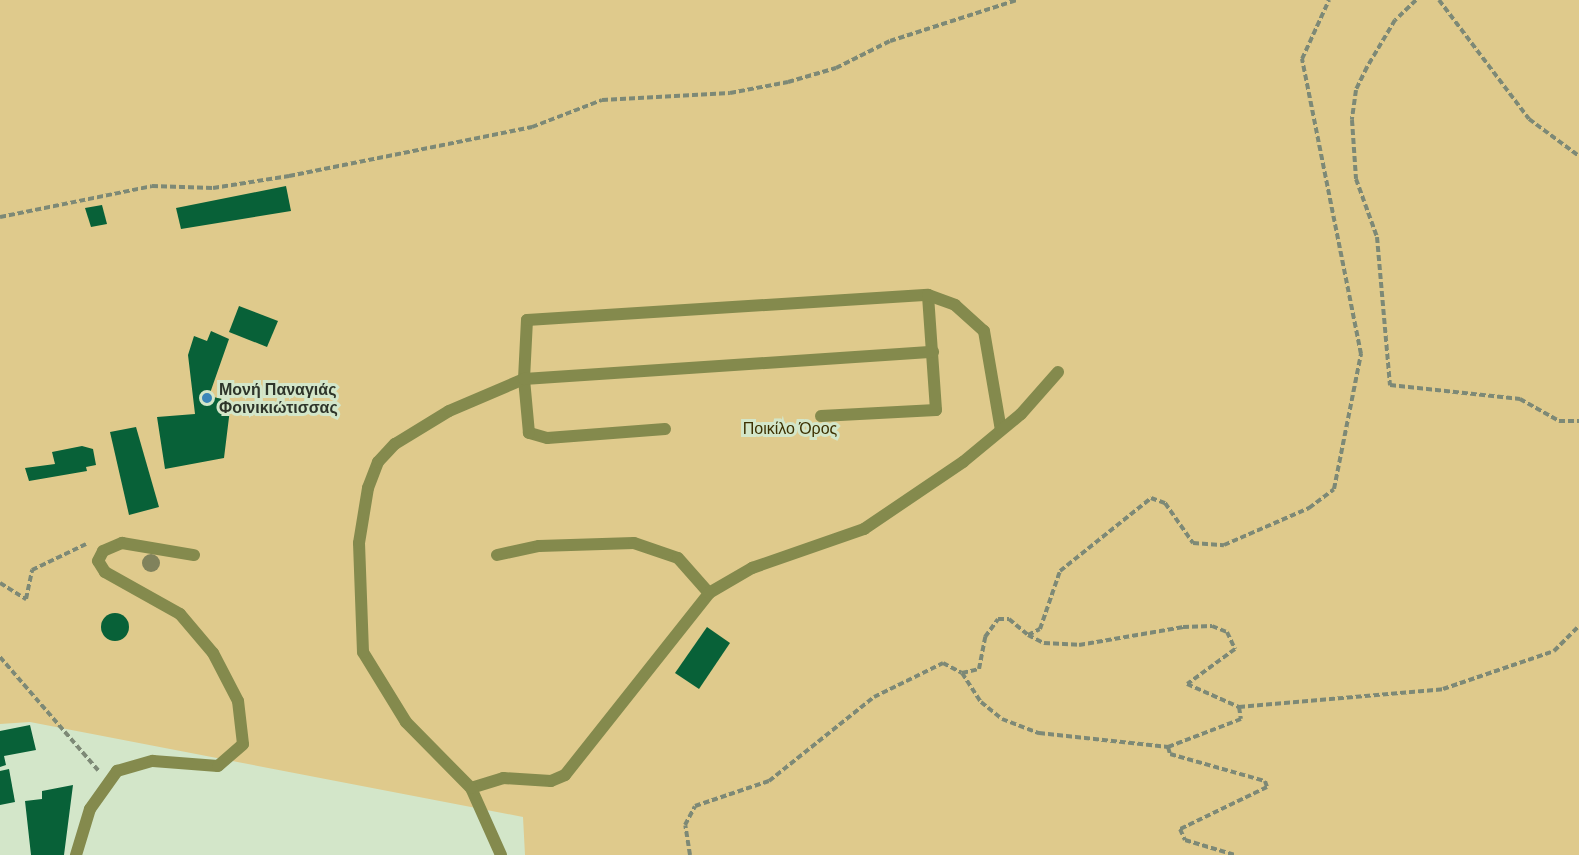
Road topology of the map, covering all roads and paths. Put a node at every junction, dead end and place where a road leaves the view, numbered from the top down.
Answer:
1 (1017, 0) edge
2 (1329, 0) edge
3 (1416, 0) edge
4 (1438, 0) edge
5 (1579, 156) edge
6 (0, 217) edge
7 (928, 295) junction
8 (933, 352) junction
9 (1058, 372) dead end
10 (524, 378) junction
11 (821, 416) dead end
12 (1579, 421) edge
13 (665, 429) dead end
14 (1001, 430) junction
15 (104, 551) junction
16 (194, 555) dead end
17 (497, 555) dead end
18 (0, 583) edge
19 (710, 593) junction
20 (1579, 626) edge
21 (1028, 635) junction
22 (0, 657) edge
23 (962, 674) junction
24 (1239, 707) junction
25 (1168, 747) junction
26 (107, 779) junction
27 (471, 788) junction
28 (76, 855) edge
29 (501, 855) edge
30 (690, 855) edge
31 (1235, 855) edge

1 - 6 path
2 - 21 path
3 - 12 path
4 - 5 path
7 - 8 lane
7 - 10 lane
7 - 14 lane
8 - 10 lane
8 - 11 lane
9 - 14 lane
10 - 13 lane
10 - 27 lane
14 - 19 lane
15 - 16 lane
15 - 18 path
15 - 26 lane
17 - 19 lane
19 - 27 lane
20 - 24 path
21 - 23 path
21 - 24 path
22 - 26 path
23 - 25 path
23 - 30 path
24 - 25 path
25 - 31 path
26 - 28 lane
27 - 29 lane

